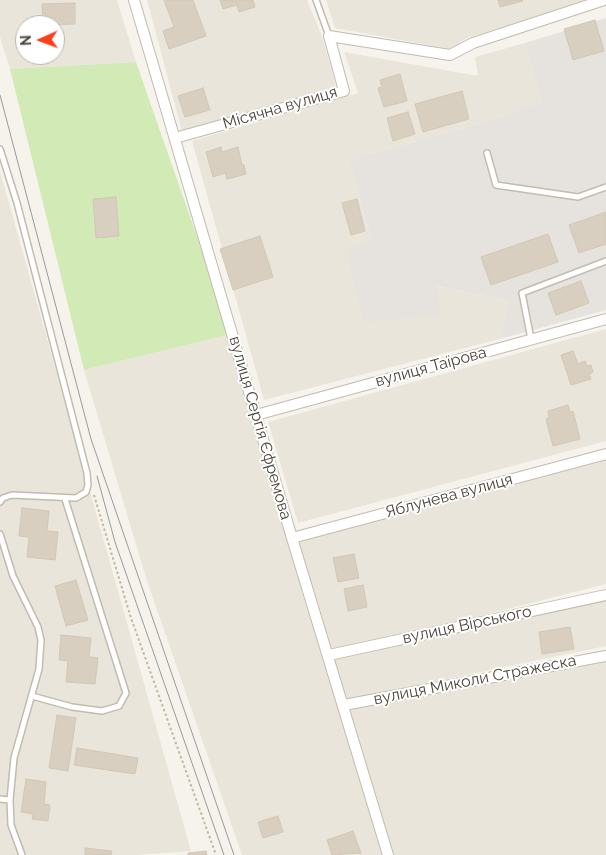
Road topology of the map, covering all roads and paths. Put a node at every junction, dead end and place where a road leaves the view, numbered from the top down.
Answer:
1 (134, 0) edge
2 (316, 0) edge
3 (604, 0) edge
4 (329, 36) junction
5 (175, 138) junction
6 (0, 149) edge
7 (486, 153) dead end
8 (606, 187) edge
9 (606, 261) edge
10 (606, 319) edge
11 (531, 339) junction
12 (256, 415) junction
13 (606, 454) edge
14 (93, 491) dead end
15 (65, 499) junction
16 (0, 502) edge
17 (0, 534) edge
18 (292, 538) junction
19 (606, 596) edge
20 (328, 655) junction
21 (606, 656) edge
22 (32, 696) junction
23 (344, 705) junction
24 (0, 799) edge
25 (10, 800) junction
26 (22, 855) edge
27 (216, 855) edge
28 (388, 855) edge

1 - 5 street, вулиця Сергія Єфремова
2 - 4 lane
3 - 4 street
4 - 5 street, Місячна вулиця
5 - 12 street, вулиця Сергія Єфремова
6 - 15 lane
7 - 8 lane
9 - 11 lane
10 - 11 street, вулиця Таїрова
11 - 12 street, вулиця Таїрова
12 - 18 street, вулиця Сергія Єфремова
13 - 18 street, Яблунева вулиця
14 - 27 path
15 - 16 lane
15 - 22 lane
17 - 22 lane
18 - 20 street, вулиця Сергія Єфремова
19 - 20 street, вулиця Вірського
20 - 23 street, вулиця Сергія Єфремова
21 - 23 street, вулиця Миколи Стражеска
22 - 25 lane
23 - 28 street, вулиця Сергія Єфремова
24 - 25 lane
25 - 26 lane

